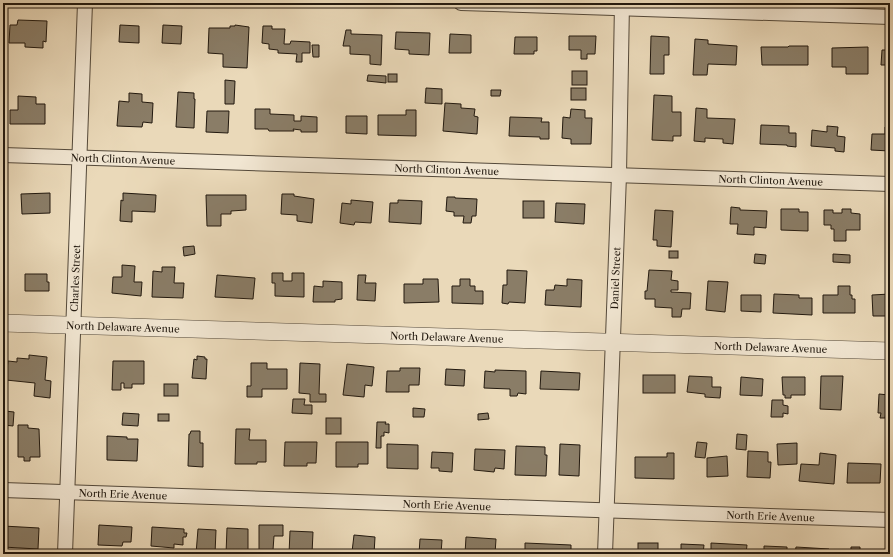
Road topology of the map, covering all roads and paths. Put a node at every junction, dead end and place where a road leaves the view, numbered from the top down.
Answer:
1 (85, 3) edge
2 (460, 3) edge
3 (622, 5) edge
4 (890, 16) edge
5 (3, 155) edge
6 (79, 158) junction
7 (619, 175) junction
8 (890, 184) edge
9 (3, 323) edge
10 (73, 325) junction
11 (612, 343) junction
12 (890, 351) edge
13 (3, 490) edge
14 (67, 492) junction
15 (607, 511) junction
16 (890, 520) edge
17 (65, 554) edge
18 (605, 554) edge

1 - 6 street, Charles Street
2 - 3 street
3 - 4 street
3 - 7 street, Daniel Street
5 - 6 street, North Clinton Avenue
6 - 7 street, North Clinton Avenue
6 - 10 street, Charles Street
7 - 8 street, North Clinton Avenue
7 - 11 street, Daniel Street
9 - 10 street, North Delaware Avenue
10 - 11 street, North Delaware Avenue
10 - 14 street, Charles Street
11 - 12 street, North Delaware Avenue
11 - 15 street, Daniel Street
13 - 14 street, North Erie Avenue
14 - 15 street, North Erie Avenue
14 - 17 street, Charles Street
15 - 16 street, North Erie Avenue
15 - 18 street, Daniel Street

